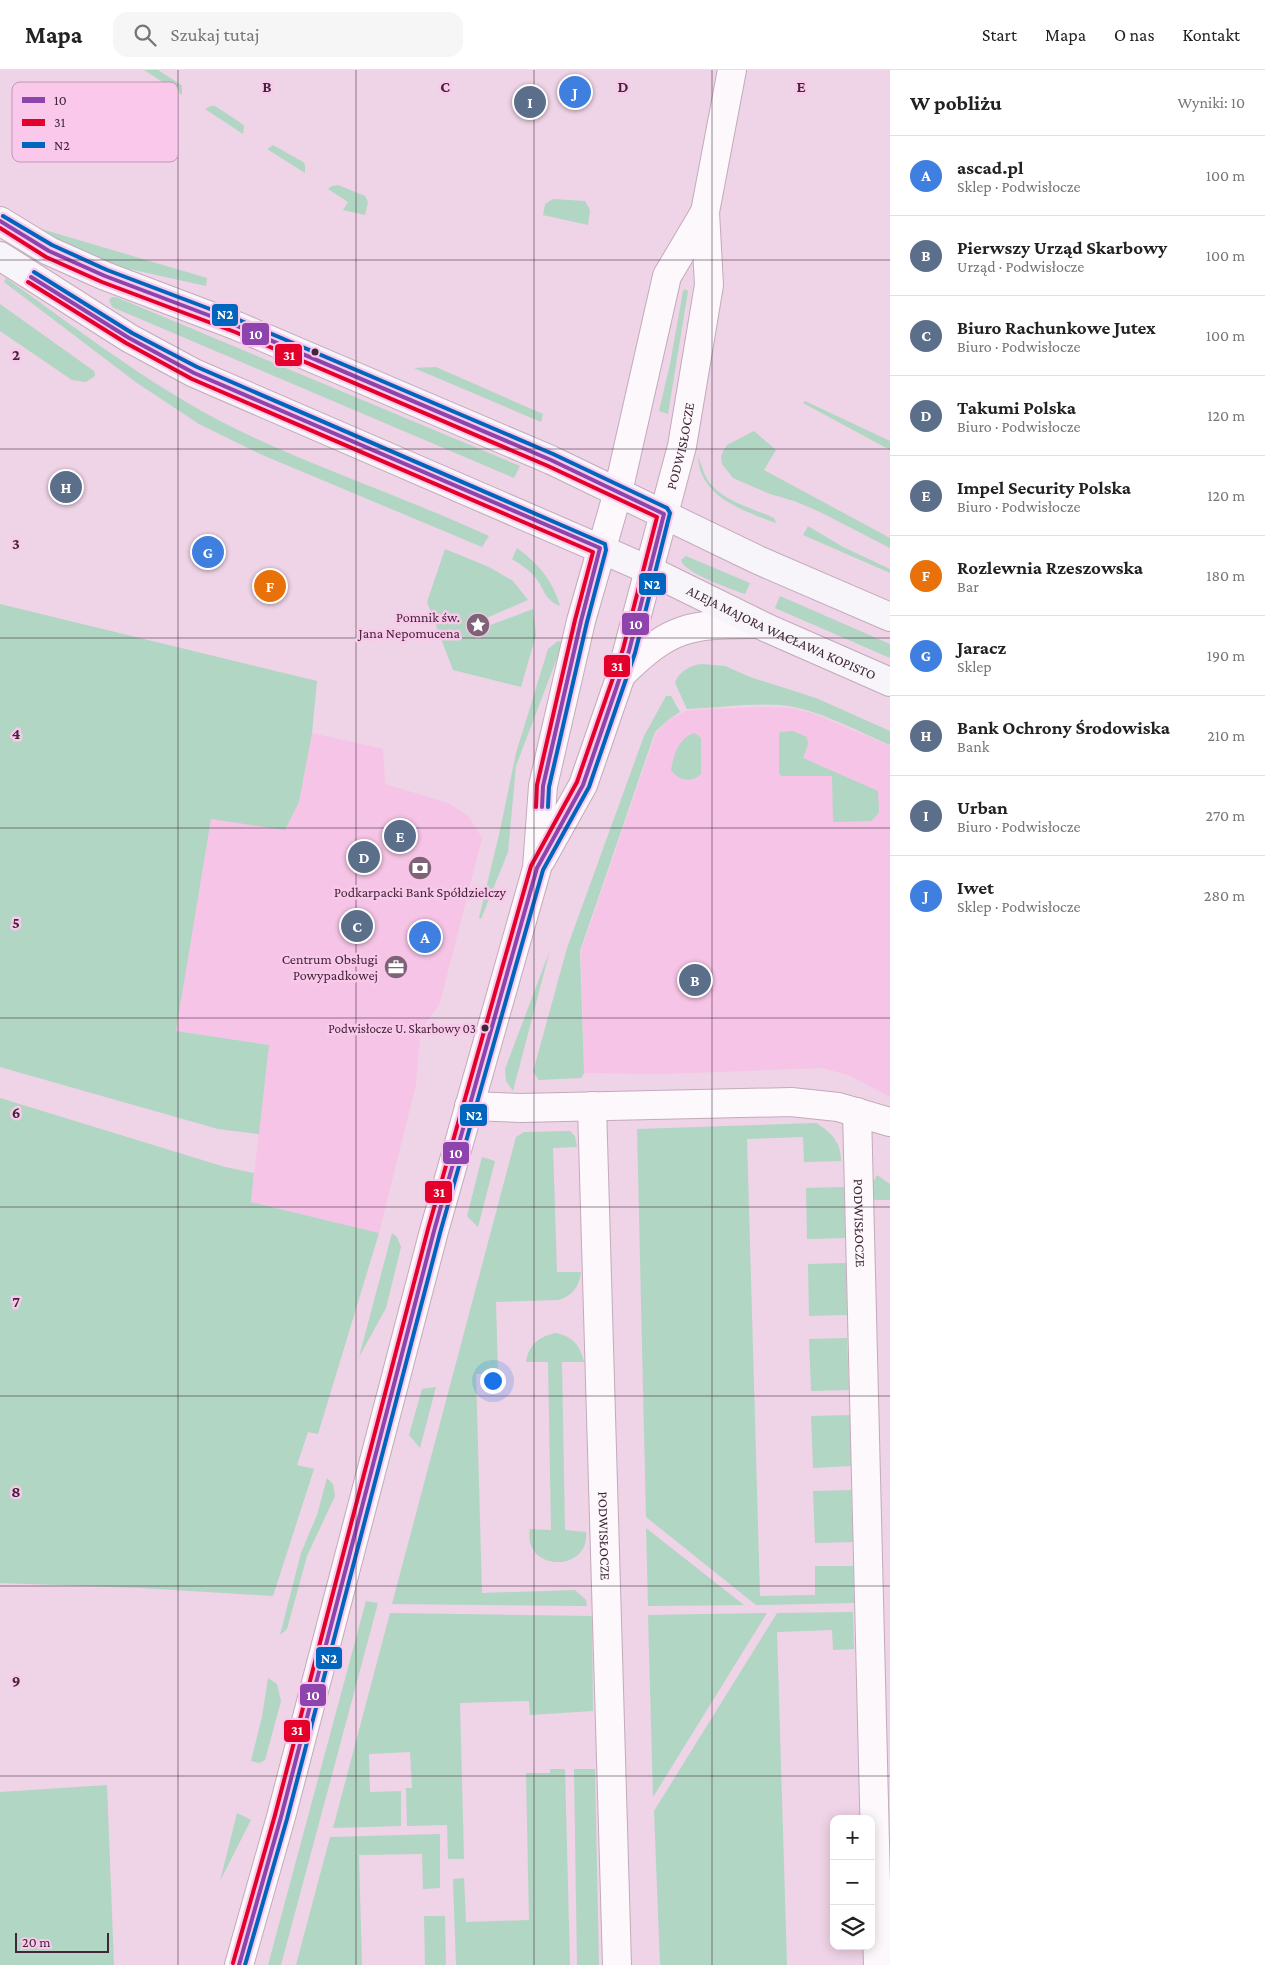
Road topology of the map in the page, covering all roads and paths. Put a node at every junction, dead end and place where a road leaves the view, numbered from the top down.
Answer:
1 (732, 70) edge
2 (705, 212) junction
3 (0, 221) edge
4 (0, 256) edge
5 (618, 492) junction
6 (664, 514) junction
7 (600, 548) junction
8 (649, 570) junction
9 (890, 617) edge
10 (757, 624) junction
11 (621, 675) junction
12 (890, 682) edge
13 (537, 868) junction
14 (469, 1106) junction
15 (592, 1106) junction
16 (857, 1112) junction
17 (890, 1122) edge
18 (239, 1965) edge
19 (617, 1965) edge
20 (878, 1965) edge

1 - 2 street, PODWISŁOCZE
2 - 5 street, PODWISŁOCZE
2 - 6 street, PODWISŁOCZE
3 - 5 main road
4 - 7 main road, ALEJA MAJORA WACŁAWA KOPISTO
5 - 6 main road
5 - 7 street, PODWISŁOCZE
6 - 8 street, PODWISŁOCZE
6 - 9 main road
7 - 8 main road, ALEJA MAJORA WACŁAWA KOPISTO
7 - 13 street, PODWISŁOCZE
8 - 10 main road, ALEJA MAJORA WACŁAWA KOPISTO
8 - 11 street, PODWISŁOCZE
10 - 11 street
10 - 12 main road, ALEJA MAJORA WACŁAWA KOPISTO
11 - 13 street, PODWISŁOCZE
13 - 14 street, PODWISŁOCZE
14 - 15 street
14 - 18 street, PODWISŁOCZE
15 - 16 street
15 - 19 street, PODWISŁOCZE
16 - 17 street
16 - 20 street, PODWISŁOCZE

